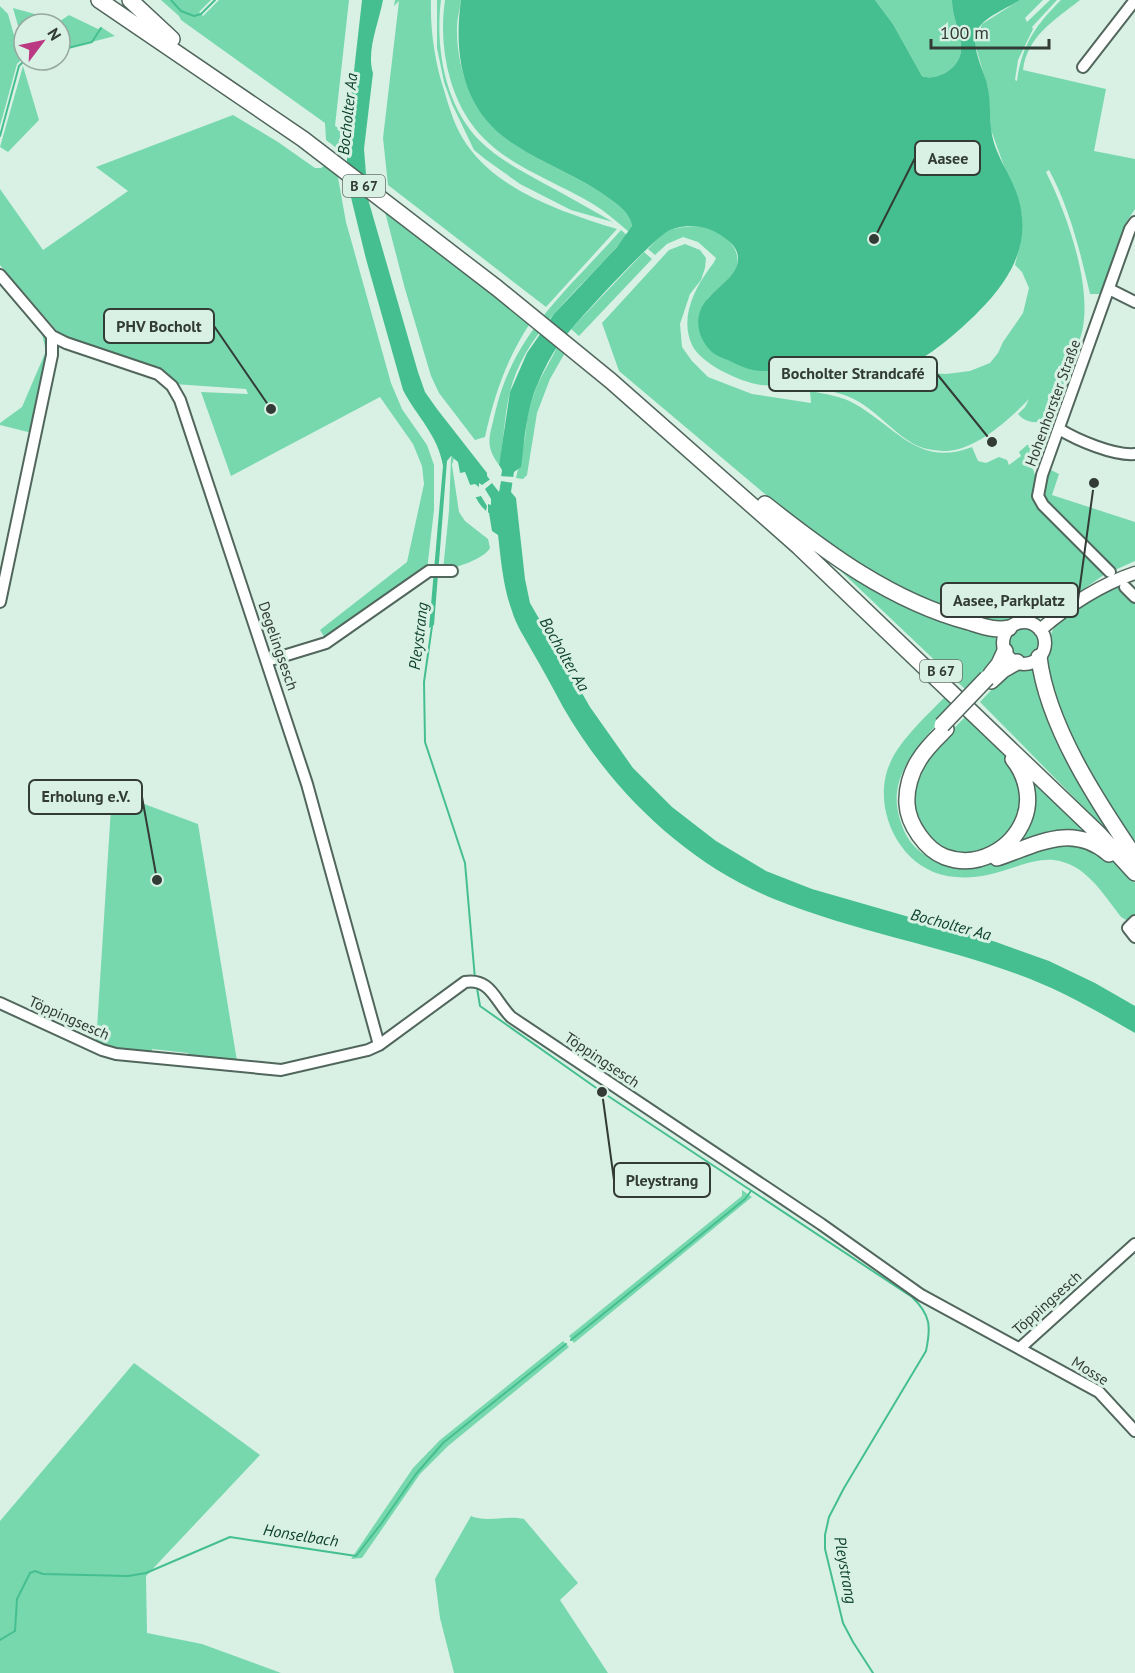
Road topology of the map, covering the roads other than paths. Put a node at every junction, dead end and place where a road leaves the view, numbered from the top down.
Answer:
1 (89, 0) edge
2 (99, 0) edge
3 (115, 0) edge
4 (130, 0) edge
5 (1135, 0) edge
6 (165, 40) junction
7 (1083, 67) dead end
8 (1135, 222) edge
9 (0, 275) edge
10 (1109, 289) junction
11 (1135, 302) edge
12 (52, 336) junction
13 (613, 378) junction
14 (1059, 429) junction
15 (1135, 454) edge
16 (740, 484) junction
17 (447, 572) dead end
18 (1110, 572) dead end
19 (1135, 573) edge
20 (1125, 587) dead end
21 (1135, 597) edge
22 (0, 602) edge
23 (1009, 628) junction
24 (1040, 630) junction
25 (1005, 651) junction
26 (1039, 657) junction
27 (267, 661) junction
28 (1017, 662) junction
29 (989, 680) junction
30 (973, 712) junction
31 (944, 727) junction
32 (1135, 857) edge
33 (1135, 865) edge
34 (1135, 873) edge
35 (1135, 879) edge
36 (1135, 921) edge
37 (1135, 938) edge
38 (0, 1003) edge
39 (379, 1045) junction
40 (1135, 1244) edge
41 (1020, 1348) junction
42 (1135, 1431) edge

1 - 6 highway, B 67
2 - 6 highway, B 67
3 - 6 highway, B 67
4 - 6 highway, B 67
5 - 7 street
6 - 13 highway, B 67
8 - 10 street, Hohenhorster Straße
9 - 12 street, Degelingsesch
10 - 11 street
10 - 14 street, Hohenhorster Straße
12 - 22 street
12 - 27 street, Degelingsesch
13 - 16 highway, B 67
13 - 30 highway, B 67
14 - 15 street
14 - 18 street, Hohenhorster Straße
16 - 23 highway, B 67
16 - 33 highway, B 67
17 - 27 street
19 - 24 main road
20 - 21 street
23 - 24 main road
23 - 25 main road
24 - 26 main road
25 - 28 main road
25 - 29 highway, B 67
26 - 28 main road
26 - 32 highway
27 - 39 street, Degelingsesch
28 - 29 highway, B 67
29 - 31 highway, B 67, bridge
30 - 31 highway, B 67
30 - 34 highway, B 67
31 - 35 highway, B 67
36 - 37 street
38 - 39 street, Töppingsesch
39 - 41 street, Töppingsesch
40 - 41 street, Töppingsesch
41 - 42 street, Mosse

